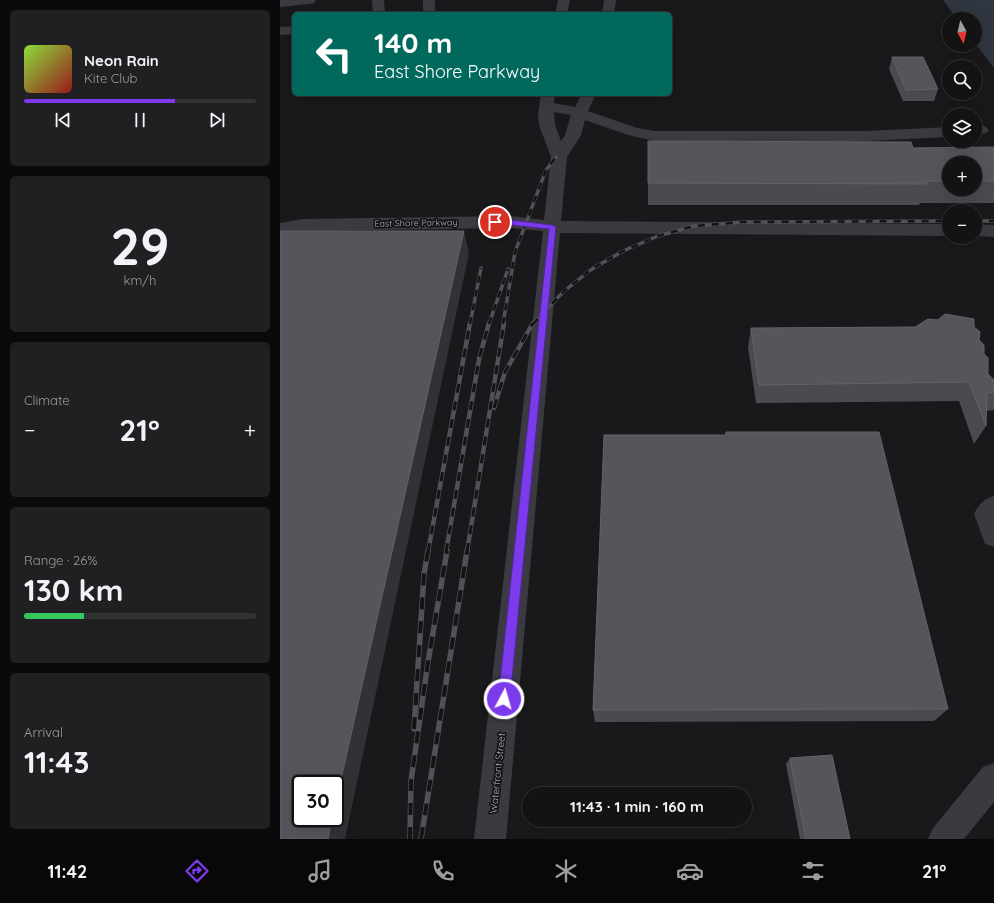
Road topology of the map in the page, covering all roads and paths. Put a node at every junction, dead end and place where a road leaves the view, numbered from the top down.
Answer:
1 (310, 0) edge
2 (378, 0) edge
3 (429, 0) edge
4 (564, 0) edge
5 (610, 0) edge
6 (288, 1) edge
7 (379, 12) edge
8 (429, 12) edge
9 (561, 12) edge
10 (608, 12) edge
11 (292, 30) edge
12 (280, 31) edge
13 (588, 96) edge
14 (548, 100) edge
15 (580, 112) junction
16 (942, 132) edge
17 (559, 157) junction
18 (552, 227) junction
19 (280, 229) edge
20 (942, 230) edge
21 (982, 230) edge
22 (994, 230) edge
23 (994, 506) edge
24 (994, 536) edge
25 (994, 778) edge
26 (490, 839) edge
27 (944, 839) edge

1 - 6 street
2 - 7 street
3 - 8 street
4 - 9 street
5 - 10 street
11 - 12 street
13 - 15 street
14 - 15 street
14 - 17 street
15 - 16 street
15 - 17 street
17 - 18 street, Waterfront Street
18 - 19 street, East Shore Parkway
18 - 20 street, East Shore Parkway
18 - 26 street, Waterfront Street
21 - 22 street
23 - 24 street
25 - 27 street

